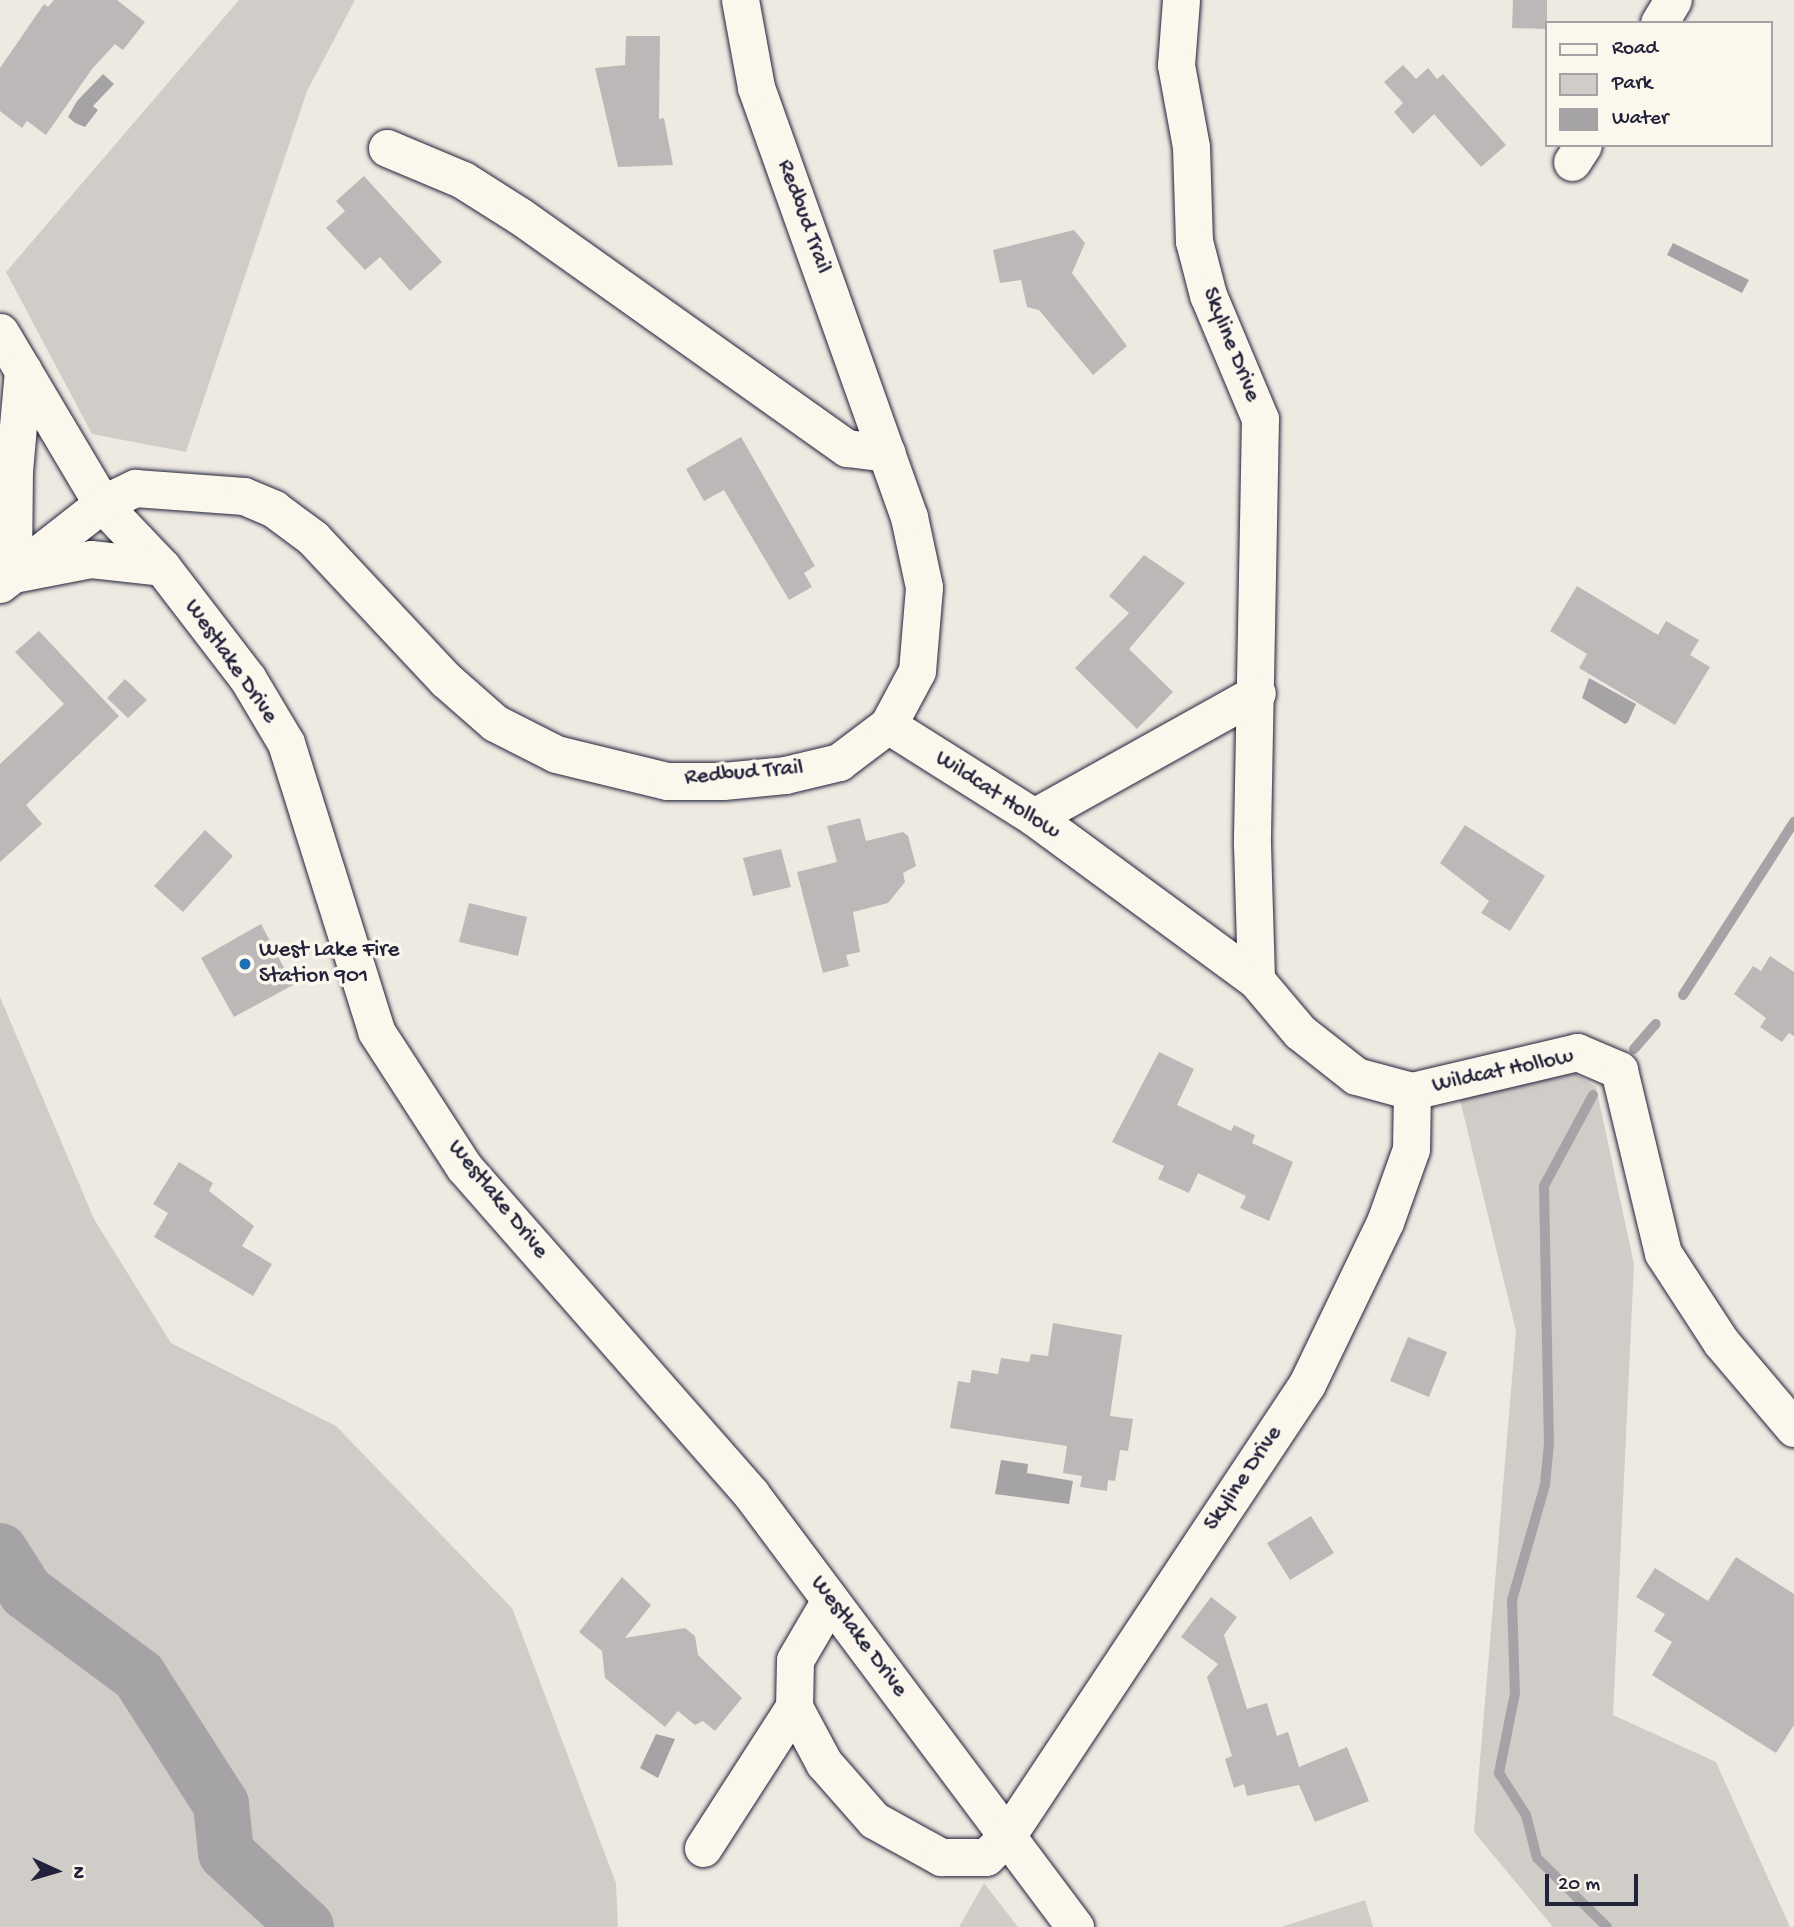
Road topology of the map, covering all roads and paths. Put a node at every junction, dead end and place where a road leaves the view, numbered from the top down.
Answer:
1 (740, 0) edge
2 (1181, 0) edge
3 (1673, 0) edge
4 (1660, 21) edge
5 (387, 148) dead end
6 (0, 332) edge
7 (23, 370) junction
8 (887, 453) junction
9 (102, 504) junction
10 (162, 567) junction
11 (7, 579) edge
12 (1257, 693) junction
13 (888, 725) junction
14 (1034, 817) junction
15 (1256, 980) junction
16 (1412, 1091) junction
17 (1794, 1428) edge
18 (830, 1600) junction
19 (794, 1707) junction
20 (1007, 1836) junction
21 (703, 1847) dead end
22 (1075, 1927) edge

1 - 8 street, Redbud Trail
2 - 12 street, Skyline Drive
3 - 4 street
5 - 8 street
6 - 7 street, Westlake Drive
7 - 9 street, Westlake Drive
7 - 11 street
8 - 13 street, Redbud Trail
9 - 10 street, Westlake Drive
9 - 11 street, Redbud Trail
9 - 13 street, Redbud Trail
10 - 11 street
10 - 18 street, Westlake Drive
12 - 14 street
12 - 15 street, Skyline Drive
13 - 14 street, Wildcat Hollow
14 - 15 street, Wildcat Hollow
15 - 16 street, Wildcat Hollow
16 - 17 street, Wildcat Hollow
16 - 20 street, Skyline Drive
18 - 19 street
18 - 20 street, Westlake Drive
19 - 20 street, Skyline Drive
19 - 21 street
20 - 22 street, Westlake Drive

